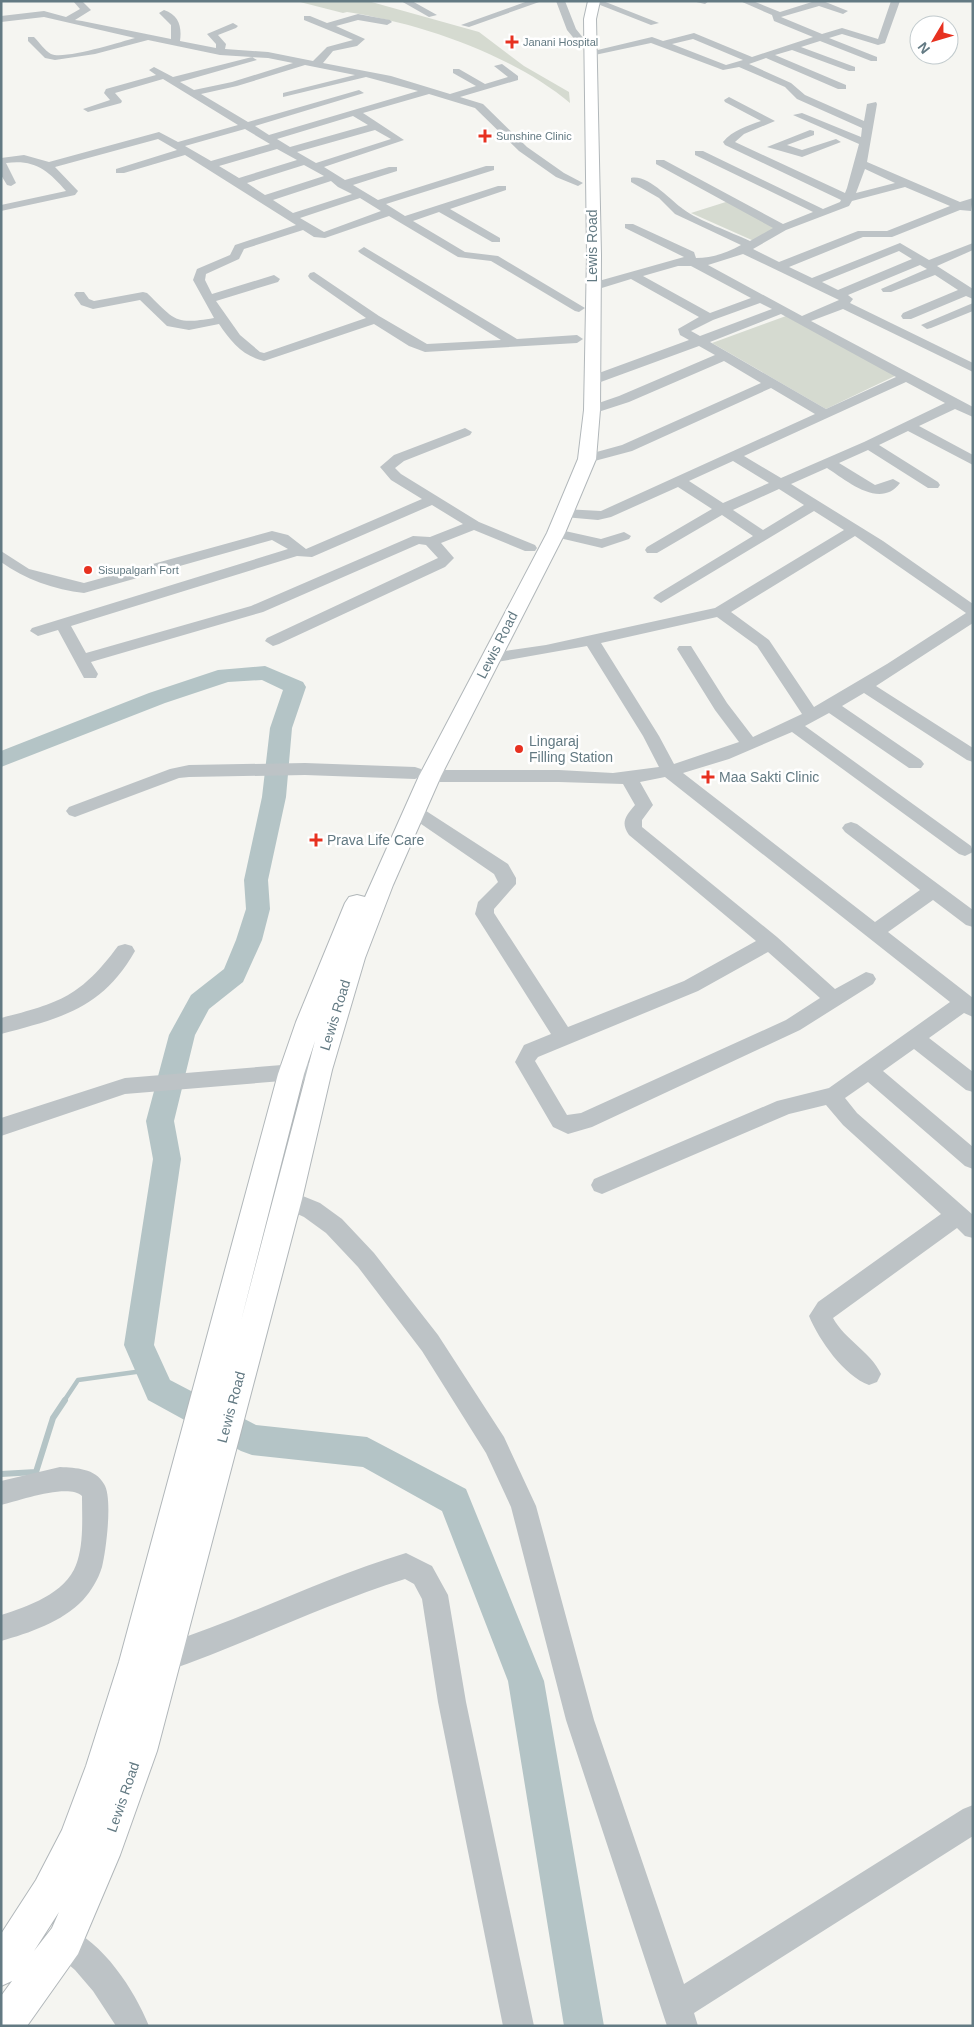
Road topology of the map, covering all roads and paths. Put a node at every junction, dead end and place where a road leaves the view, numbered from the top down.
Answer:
1 (78, 1) edge
2 (405, 1) edge
3 (538, 1) edge
4 (560, 1) edge
5 (585, 1) edge
6 (594, 1) edge
7 (696, 1) edge
8 (705, 1) edge
9 (744, 1) edge
10 (896, 1) edge
11 (844, 11) dead end
12 (164, 13) dead end
13 (432, 15) dead end
14 (779, 15) junction
15 (307, 18) dead end
16 (1, 19) edge
17 (68, 20) junction
18 (387, 22) dead end
19 (654, 23) dead end
20 (466, 25) dead end
21 (232, 26) dead end
22 (326, 26) junction
23 (149, 37) junction
24 (821, 38) junction
25 (31, 39) dead end
26 (579, 39) junction
27 (175, 42) junction
28 (665, 43) junction
29 (792, 47) junction
30 (220, 52) junction
31 (590, 53) junction
32 (268, 55) junction
33 (766, 55) junction
34 (874, 58) dead end
35 (752, 60) junction
36 (311, 63) junction
37 (741, 64) junction
38 (499, 66) dead end
39 (852, 70) dead end
40 (456, 71) dead end
41 (369, 74) junction
42 (578, 74) dead end
43 (163, 76) junction
44 (484, 87) junction
45 (842, 87) dead end
46 (431, 90) junction
47 (192, 93) junction
48 (359, 93) dead end
49 (287, 95) dead end
50 (453, 96) junction
51 (729, 100) dead end
52 (872, 104) dead end
53 (88, 109) dead end
54 (355, 113) junction
55 (798, 115) dead end
56 (376, 126) junction
57 (867, 126) junction
58 (246, 127) junction
59 (810, 133) dead end
60 (266, 139) junction
61 (836, 142) dead end
62 (864, 142) junction
63 (278, 145) junction
64 (778, 145) junction
65 (182, 148) junction
66 (288, 151) junction
67 (699, 153) dead end
68 (754, 155) junction
69 (584, 160) junction
70 (1, 162) edge
71 (660, 162) dead end
72 (309, 164) junction
73 (861, 164) junction
74 (210, 165) junction
75 (47, 166) junction
76 (490, 168) dead end
77 (393, 169) dead end
78 (120, 171) dead end
79 (330, 178) junction
80 (634, 180) dead end
81 (11, 182) dead end
82 (238, 182) junction
83 (578, 183) junction
84 (906, 183) junction
85 (342, 185) junction
86 (502, 188) dead end
87 (359, 195) junction
88 (264, 199) junction
89 (848, 199) junction
90 (973, 201) edge
91 (375, 204) junction
92 (960, 206) junction
93 (1, 208) edge
94 (440, 208) junction
95 (390, 212) junction
96 (973, 212) edge
97 (823, 213) junction
98 (292, 217) junction
99 (404, 220) junction
100 (304, 226) junction
101 (629, 226) dead end
102 (782, 228) junction
103 (496, 240) dead end
104 (973, 246) edge
105 (748, 248) junction
106 (364, 251) dead end
107 (587, 255) junction
108 (690, 262) junction
109 (929, 265) junction
110 (780, 266) junction
111 (314, 276) dead end
112 (634, 276) junction
113 (274, 279) dead end
114 (812, 282) junction
115 (592, 287) junction
116 (875, 293) dead end
117 (970, 293) edge
118 (80, 295) dead end
119 (210, 299) junction
120 (841, 299) junction
121 (761, 300) junction
122 (579, 308) junction
123 (973, 308) edge
124 (781, 310) junction
125 (907, 316) dead end
126 (709, 317) junction
127 (375, 319) junction
128 (222, 320) junction
129 (801, 320) junction
130 (927, 325) dead end
131 (577, 339) junction
132 (698, 341) junction
133 (515, 343) junction
134 (724, 356) junction
135 (973, 368) edge
136 (907, 378) junction
137 (593, 380) junction
138 (771, 383) junction
139 (956, 404) junction
140 (592, 410) junction
141 (973, 413) edge
142 (826, 415) junction
143 (909, 426) junction
144 (465, 432) dead end
145 (869, 445) junction
146 (736, 456) junction
147 (587, 459) junction
148 (973, 461) edge
149 (828, 464) junction
150 (679, 481) junction
151 (893, 483) dead end
152 (780, 485) junction
153 (933, 485) dead end
154 (432, 500) junction
155 (813, 506) junction
156 (722, 509) junction
157 (564, 513) junction
158 (474, 525) junction
159 (854, 530) junction
160 (556, 533) junction
161 (624, 536) dead end
162 (763, 536) junction
163 (431, 542) junction
164 (530, 548) junction
165 (652, 550) dead end
166 (298, 551) junction
167 (1, 555) edge
168 (661, 598) dead end
169 (973, 610) edge
170 (720, 612) junction
171 (973, 616) edge
172 (62, 624) junction
173 (38, 631) dead end
174 (591, 640) junction
175 (273, 641) dead end
176 (685, 649) dead end
177 (491, 658) junction
178 (83, 659) junction
179 (90, 674) dead end
180 (864, 685) junction
181 (457, 706) junction
182 (830, 706) junction
183 (812, 716) junction
184 (794, 726) junction
185 (750, 745) junction
186 (973, 756) edge
187 (915, 764) dead end
188 (670, 772) junction
189 (422, 774) junction
190 (628, 778) junction
191 (414, 811) junction
192 (75, 812) dead end
193 (851, 828) dead end
194 (965, 850) dead end
195 (933, 890) junction
196 (973, 920) edge
197 (875, 932) junction
198 (770, 942) junction
199 (125, 951) dead end
200 (866, 979) dead end
201 (835, 1000) junction
202 (969, 1006) edge
203 (1, 1026) edge
204 (564, 1038) junction
205 (915, 1038) junction
206 (319, 1070) junction
207 (868, 1070) junction
208 (291, 1074) junction
209 (973, 1084) edge
210 (835, 1095) junction
211 (1, 1127) edge
212 (973, 1160) edge
213 (602, 1185) dead end
214 (275, 1210) junction
215 (965, 1222) edge
216 (869, 1374) dead end
217 (1, 1493) edge
218 (160, 1622) junction
219 (1, 1628) edge
220 (164, 1658) junction
221 (973, 1820) edge
222 (66, 1941) junction
223 (1, 1967) edge
224 (681, 2016) edge
225 (3, 2023) edge
226 (134, 2026) edge
227 (519, 2026) edge

1 - 17 street
2 - 13 street
3 - 20 street
4 - 26 street
5 - 26 main road
6 - 19 street
6 - 31 main road, Lewis Road
7 - 8 street
9 - 14 street
10 - 24 street
11 - 14 street
12 - 27 street
14 - 24 street
15 - 22 street
16 - 17 street
17 - 23 street
18 - 22 street
21 - 30 street
22 - 36 street
23 - 25 street
23 - 27 street
24 - 29 street
24 - 34 street
26 - 42 main road
27 - 30 street
28 - 31 street
28 - 35 street
28 - 37 street
29 - 33 street
29 - 39 street
30 - 32 street
31 - 69 main road, Lewis Road
32 - 36 street
32 - 43 street
33 - 35 street
33 - 45 street
35 - 37 street
36 - 41 street
36 - 47 street
37 - 57 street
38 - 44 street
40 - 44 street
41 - 46 street
41 - 49 street
43 - 47 street
43 - 53 street
44 - 50 street
46 - 50 street
46 - 54 street
47 - 58 street
48 - 58 street
50 - 83 street
51 - 68 street
52 - 57 street
54 - 56 street
54 - 60 street
55 - 62 street
56 - 66 street
56 - 72 street
57 - 62 street
58 - 60 street
58 - 65 street
59 - 64 street
60 - 63 street
61 - 64 street
62 - 73 street
63 - 66 street
63 - 74 street
64 - 68 street
65 - 74 street
65 - 75 street
65 - 78 street
66 - 72 street
67 - 97 street
68 - 89 street
69 - 83 main road, Lewis Road
69 - 107 main road, Lewis Road
70 - 75 street
70 - 81 street
71 - 102 street
72 - 79 street
72 - 82 street
73 - 84 street
73 - 89 street
74 - 82 street
75 - 93 street
76 - 91 street
77 - 85 street
79 - 85 street
79 - 88 street
80 - 105 street
82 - 88 street
83 - 107 main road, Lewis Road
84 - 89 street
84 - 92 street
85 - 87 street
86 - 94 street
87 - 91 street
87 - 98 street
88 - 98 street
89 - 97 street
90 - 92 street
91 - 95 street
92 - 96 street
92 - 110 street
94 - 99 street
94 - 103 street
95 - 99 street
95 - 100 street
97 - 102 street
98 - 100 street
99 - 122 street
100 - 119 street
101 - 108 street
102 - 105 street
104 - 109 street
105 - 108 street
105 - 110 street
106 - 133 street
107 - 115 main road, Lewis Road
107 - 122 main road, Lewis Road
108 - 112 street
108 - 121 street
109 - 114 street
109 - 116 street
109 - 117 street
109 - 120 street
110 - 114 street
111 - 127 street
112 - 115 street
112 - 126 street
113 - 119 street
114 - 120 street
115 - 137 main road, Lewis Road
117 - 125 street
118 - 128 street
119 - 128 street
120 - 129 street
120 - 135 street
121 - 124 street
121 - 126 street
122 - 131 main road, Lewis Road
123 - 130 street
124 - 129 street
124 - 132 street
126 - 132 street
127 - 128 street
127 - 133 street
129 - 136 street
131 - 133 street
131 - 164 main road, Lewis Road
132 - 134 street
132 - 137 street
134 - 138 street
134 - 140 street
136 - 139 street
136 - 142 street
137 - 140 main road, Lewis Road
138 - 142 street
138 - 147 street
139 - 141 street
139 - 143 street
140 - 147 main road, Lewis Road
142 - 146 street
143 - 145 street
143 - 148 street
144 - 154 street
145 - 149 street
145 - 153 street
146 - 150 street
146 - 152 street
147 - 157 main road, Lewis Road
149 - 151 street
149 - 152 street
150 - 156 street
150 - 157 street
152 - 155 street
152 - 156 street
154 - 158 street
154 - 166 street
155 - 159 street
155 - 162 street
156 - 162 street
156 - 165 street
157 - 160 main road, Lewis Road
158 - 163 street
158 - 164 street
159 - 169 street
159 - 170 street
160 - 161 street
160 - 177 main road, Lewis Road
162 - 168 street
163 - 175 street
163 - 178 street
164 - 181 main road, Lewis Road
166 - 167 street
166 - 172 street
170 - 174 street
170 - 183 street
171 - 180 street
172 - 173 street
172 - 178 street
174 - 177 street
174 - 188 street
176 - 185 street
177 - 181 main road, Lewis Road
178 - 179 street
180 - 182 street
180 - 186 street
181 - 189 main road, Lewis Road
182 - 183 street
182 - 187 street
183 - 184 street
184 - 185 street
184 - 194 street
185 - 188 street
188 - 190 street
188 - 197 street
189 - 190 street
189 - 191 main road, Lewis Road
189 - 192 street
189 - 208 main road, Lewis Road
190 - 198 street
191 - 204 street
191 - 206 main road, Lewis Road
193 - 195 street
195 - 196 street
195 - 197 street
197 - 202 street
198 - 201 street
198 - 204 street
199 - 203 street
200 - 201 street
201 - 204 street
202 - 205 street
205 - 207 street
205 - 209 street
206 - 208 street
206 - 214 main road, Lewis Road
207 - 210 street
207 - 212 street
208 - 211 street
208 - 214 main road, Lewis Road
210 - 213 street
210 - 215 street
214 - 218 main road, Lewis Road
214 - 224 street
215 - 216 street
217 - 219 street
218 - 220 main road, Lewis Road
218 - 223 main road, Lewis Road
220 - 222 main road, Lewis Road
220 - 227 street
221 - 224 street
222 - 225 main road, Lewis Road
222 - 226 street

